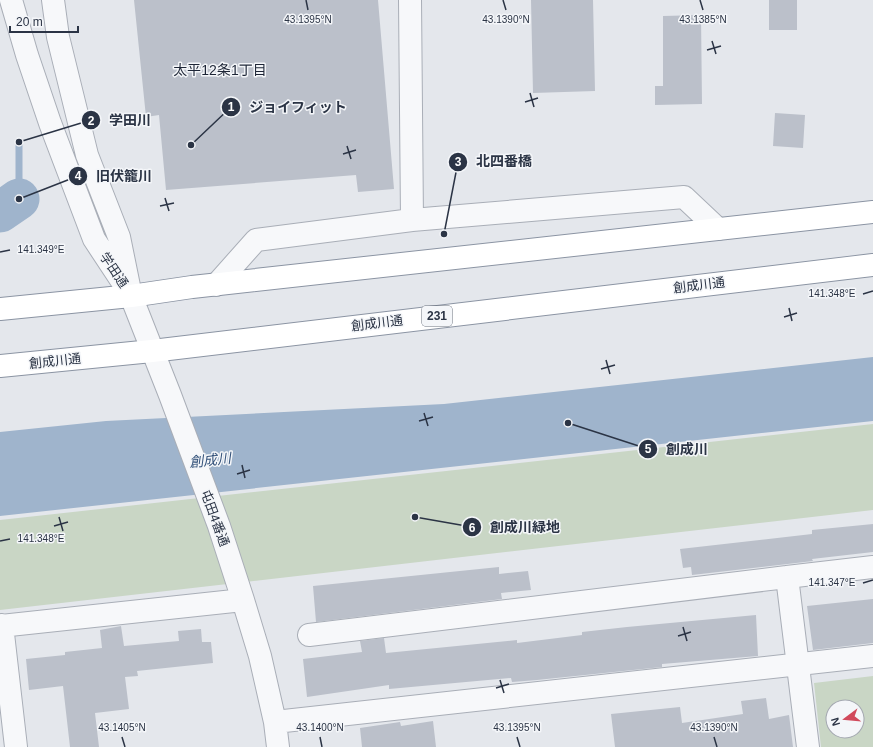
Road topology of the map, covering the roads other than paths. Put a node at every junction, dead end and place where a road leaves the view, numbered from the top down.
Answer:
1 (12, 0) edge
2 (53, 0) edge
3 (410, 0) edge
4 (873, 212) edge
5 (412, 220) junction
6 (718, 229) junction
7 (873, 265) edge
8 (216, 285) junction
9 (131, 296) junction
10 (0, 309) edge
11 (152, 351) junction
12 (0, 366) edge
13 (873, 567) edge
14 (787, 578) junction
15 (243, 600) junction
16 (1, 626) edge
17 (309, 635) dead end
18 (873, 656) edge
19 (799, 664) junction
20 (275, 722) junction
21 (16, 747) edge
22 (278, 747) edge
23 (808, 747) edge

1 - 9 street, 学田通
2 - 9 street, 学田通
3 - 5 street
4 - 6 highway
5 - 6 street
5 - 8 street
6 - 8 highway
7 - 11 highway, 創成川通 / 231
8 - 9 highway
9 - 10 highway
9 - 11 street, 屯田4番通
11 - 12 highway, 創成川通 / 231
11 - 15 street, 屯田4番通
13 - 14 street
14 - 17 street
14 - 19 street
15 - 16 street
15 - 20 street, 屯田4番通
16 - 21 street
18 - 19 street
19 - 20 street
19 - 23 street
20 - 22 street, 屯田4番通

